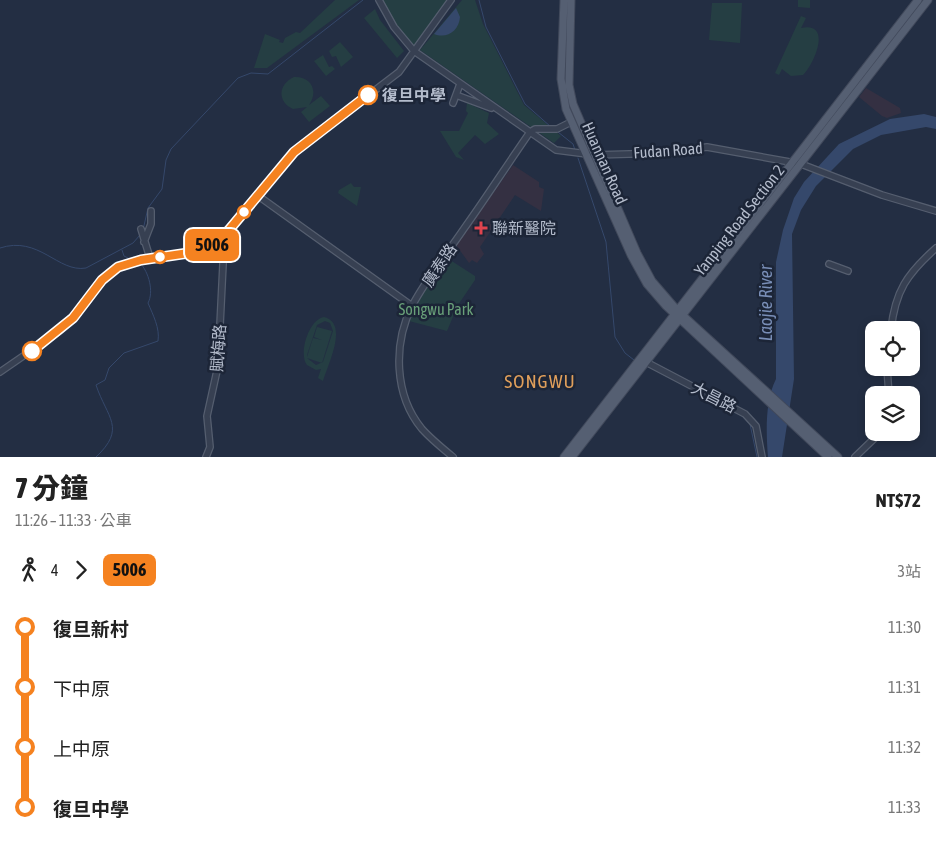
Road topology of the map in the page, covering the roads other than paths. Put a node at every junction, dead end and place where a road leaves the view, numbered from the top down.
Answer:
1 (379, 0) edge
2 (451, 0) edge
3 (564, 0) edge
4 (571, 0) edge
5 (918, 0) edge
6 (928, 0) edge
7 (567, 16) junction
8 (414, 51) junction
9 (460, 84) junction
10 (456, 95) junction
11 (453, 103) dead end
12 (498, 111) junction
13 (571, 122) junction
14 (530, 132) junction
15 (591, 155) junction
16 (792, 161) junction
17 (801, 164) junction
18 (257, 195) junction
19 (151, 211) dead end
20 (936, 211) edge
21 (222, 236) junction
22 (936, 248) edge
23 (150, 258) junction
24 (828, 264) dead end
25 (848, 270) dead end
26 (412, 306) junction
27 (678, 314) junction
28 (892, 321) edge
29 (643, 361) junction
30 (0, 372) edge
31 (800, 427) junction
32 (871, 441) edge
33 (206, 457) edge
34 (453, 457) edge
35 (564, 457) edge
36 (572, 457) edge
37 (762, 457) edge
38 (828, 457) edge
39 (838, 457) edge
40 (855, 457) edge

1 - 8 street
2 - 8 street
3 - 7 main road, Huannan Road
4 - 7 main road, Huannan Road
5 - 16 main road, Yanping Road Section 2
6 - 17 main road, Yanping Road Section 2
7 - 13 main road, Huannan Road
7 - 15 main road, Huannan Road
8 - 9 street
8 - 18 street
9 - 10 street
9 - 12 street
10 - 11 street
10 - 12 street
12 - 14 street, Fudan Road
13 - 14 street
13 - 15 main road, Huannan Road
14 - 15 street, Fudan Road
14 - 26 street, 廣泰路
15 - 16 street, Fudan Road
15 - 27 main road, Huannan Road
16 - 17 street, Fudan Road
16 - 27 main road, Yanping Road Section 2
17 - 20 street, Fudan Road
17 - 27 main road, Yanping Road Section 2
18 - 21 street
18 - 26 street
19 - 23 street
21 - 23 street
21 - 33 street, 賦梅路
22 - 28 street
23 - 30 street
24 - 25 street
26 - 34 street, 廣泰路
27 - 29 main road, Yanping Road Section 2
27 - 31 main road, Huannan Road
29 - 35 main road, Yanping Road Section 2
29 - 36 main road, Yanping Road Section 2
29 - 37 street, 大昌路
31 - 38 main road
31 - 39 main road
32 - 40 street

